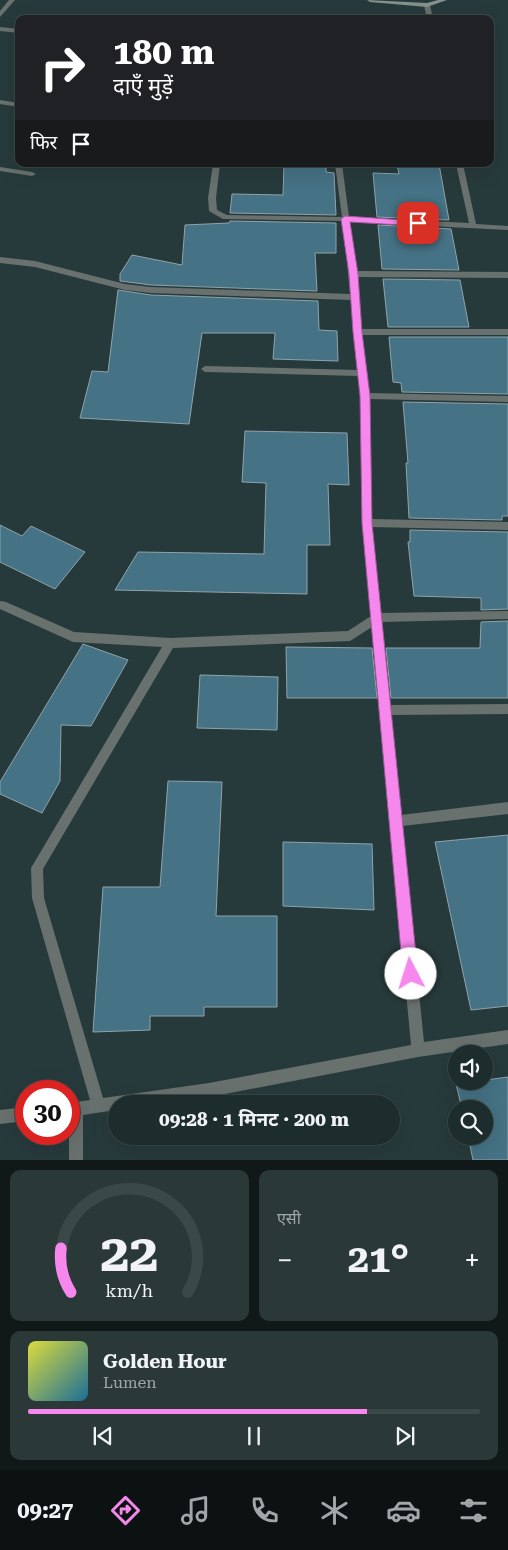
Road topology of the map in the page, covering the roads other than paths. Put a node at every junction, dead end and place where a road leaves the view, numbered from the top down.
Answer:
1 (12, 0) edge
2 (370, 0) edge
3 (444, 0) edge
4 (427, 5) junction
5 (0, 15) edge
6 (429, 15) edge
7 (0, 29) edge
8 (15, 31) edge
9 (0, 102) edge
10 (15, 104) edge
11 (216, 167) edge
12 (339, 167) edge
13 (461, 167) edge
14 (0, 169) edge
15 (32, 174) dead end
16 (345, 219) junction
17 (473, 227) junction
18 (508, 228) edge
19 (0, 260) edge
20 (353, 274) junction
21 (508, 275) edge
22 (354, 296) junction
23 (357, 332) junction
24 (508, 332) edge
25 (205, 369) dead end
26 (362, 373) junction
27 (365, 396) junction
28 (508, 398) edge
29 (367, 523) junction
30 (508, 526) edge
31 (2, 605) dead end
32 (508, 615) edge
33 (377, 618) junction
34 (170, 643) junction
35 (508, 709) edge
36 (386, 710) junction
37 (508, 808) edge
38 (396, 821) junction
39 (508, 1037) edge
40 (418, 1050) junction
41 (98, 1105) junction
42 (80, 1108) edge
43 (15, 1115) edge
44 (0, 1116) edge
45 (75, 1145) edge
46 (76, 1160) edge

1 - 5 street
2 - 4 street
3 - 4 street
4 - 6 street
7 - 8 street
9 - 10 street
11 - 16 street
12 - 16 street
13 - 17 street
14 - 15 street
16 - 17 street
16 - 20 street
17 - 18 street
19 - 22 street
20 - 21 street
20 - 22 street
22 - 23 street
23 - 24 street
23 - 26 street
25 - 26 street
26 - 27 street
27 - 28 street
27 - 29 street
29 - 30 street
29 - 33 street
31 - 34 street
32 - 33 street
33 - 34 street
33 - 36 street
34 - 41 street
35 - 36 street
36 - 38 street
37 - 38 street
38 - 40 street
39 - 40 street
40 - 41 street
41 - 42 street
43 - 44 street
45 - 46 street

